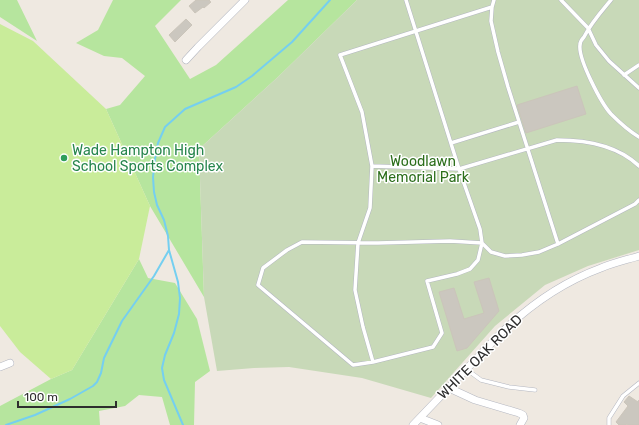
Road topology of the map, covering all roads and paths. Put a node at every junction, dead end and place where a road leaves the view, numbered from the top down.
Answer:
1 (245, 0) edge
2 (406, 0) edge
3 (494, 0) edge
4 (561, 0) edge
5 (611, 0) edge
6 (492, 7) junction
7 (588, 28) junction
8 (416, 32) junction
9 (186, 60) dead end
10 (639, 65) edge
11 (624, 75) junction
12 (639, 88) edge
13 (519, 122) junction
14 (639, 137) edge
15 (451, 143) junction
16 (528, 148) junction
17 (372, 166) junction
18 (639, 166) edge
19 (459, 169) junction
20 (639, 200) edge
21 (358, 242) junction
22 (482, 243) junction
23 (558, 244) junction
24 (639, 256) edge
25 (374, 362) junction
26 (10, 363) dead end
27 (0, 367) edge
28 (466, 369) junction
29 (639, 383) edge
30 (448, 388) junction
31 (535, 390) dead end
32 (420, 418) junction
33 (413, 425) edge
34 (438, 425) edge
35 (520, 425) edge
36 (609, 425) edge

1 - 9 street
2 - 8 lane
3 - 6 lane
4 - 7 lane
5 - 7 lane
6 - 8 lane
6 - 13 lane
7 - 11 lane
7 - 14 lane
8 - 15 lane
8 - 17 lane
10 - 11 lane
11 - 12 lane
13 - 15 lane
13 - 16 lane
15 - 19 lane
16 - 18 lane
16 - 19 lane
16 - 23 lane
17 - 19 lane
17 - 21 lane
19 - 22 lane
20 - 23 lane
21 - 22 lane
21 - 25 lane
21 - 25 lane
22 - 23 lane
22 - 25 lane
24 - 28 street, WHITE OAK ROAD
26 - 27 street
28 - 30 street, WHITE OAK ROAD
28 - 31 lane
29 - 36 lane
30 - 32 street, WHITE OAK ROAD
30 - 35 street
32 - 33 street, WHITE OAK ROAD
32 - 34 street

